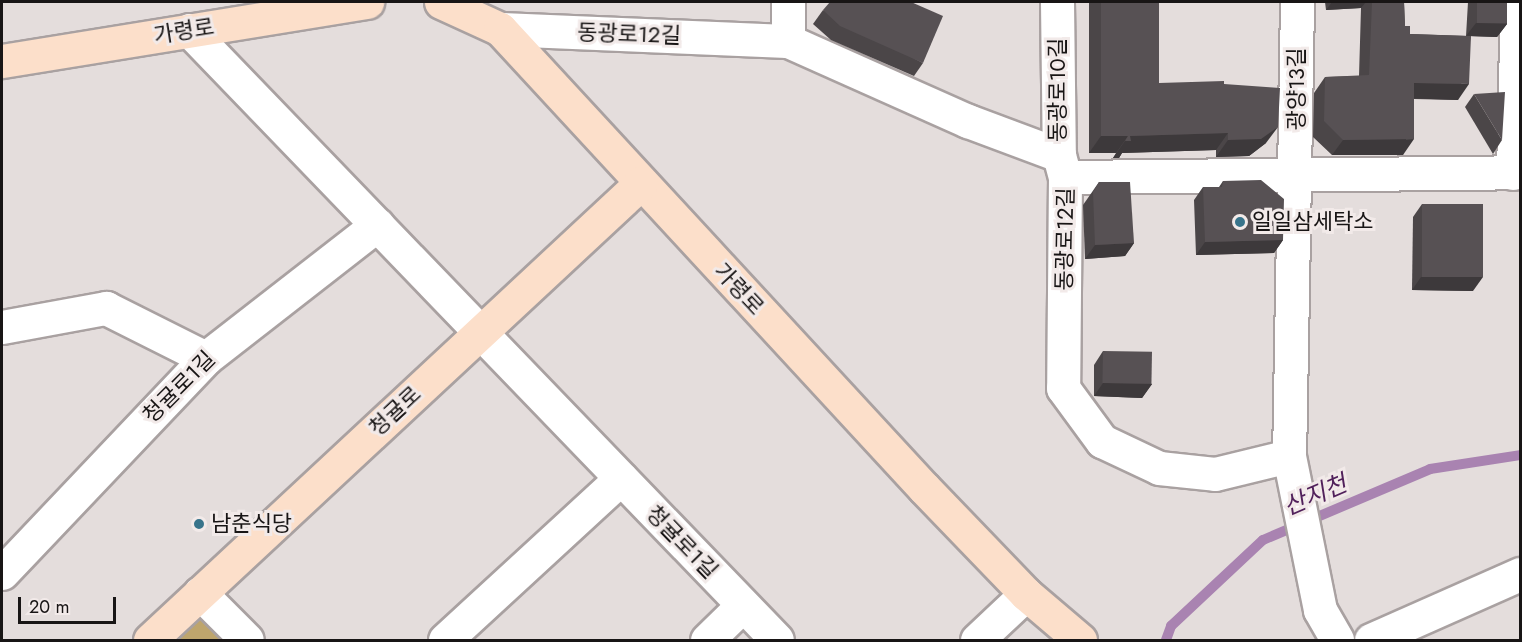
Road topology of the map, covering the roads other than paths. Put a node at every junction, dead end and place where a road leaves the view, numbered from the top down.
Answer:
1 (367, 2) edge
2 (441, 2) edge
3 (788, 2) edge
4 (1057, 2) edge
5 (1297, 2) edge
6 (1517, 2) edge
7 (500, 29) junction
8 (189, 30) junction
9 (788, 41) junction
10 (2, 60) edge
11 (1062, 166) junction
12 (1517, 173) edge
13 (1297, 177) junction
14 (641, 183) junction
15 (377, 225) junction
16 (2, 327) edge
17 (481, 332) junction
18 (206, 358) junction
19 (1289, 456) junction
20 (621, 478) junction
21 (2, 573) edge
22 (1521, 574) edge
23 (201, 593) junction
24 (1026, 594) junction
25 (743, 605) junction
26 (150, 640) edge
27 (247, 640) edge
28 (445, 640) edge
29 (707, 640) edge
30 (777, 640) edge
31 (977, 640) edge
32 (1080, 640) edge
33 (1337, 640) edge
34 (1371, 640) edge

1 - 8 main road, 가령로
2 - 7 main road, 가령로
3 - 9 street
4 - 11 street, 동광로10길
5 - 13 street, 광양13길
6 - 12 street
7 - 9 street, 동광로12길
7 - 14 main road, 가령로
8 - 10 main road, 가령로
8 - 15 street, 청귤로1길
9 - 11 street, 동광로12길
11 - 13 street, 동광로12길
11 - 19 street, 동광로12길
12 - 13 street, 동광로12길
13 - 19 street, 광양13길
14 - 17 main road, 청귤로
14 - 24 main road, 가령로
15 - 17 street, 청귤로1길
15 - 18 street, 청귤로1길
16 - 18 street
17 - 20 street, 청귤로1길
17 - 23 main road, 청귤로
18 - 21 street, 청귤로1길
19 - 33 street, 광양13길
20 - 25 street, 청귤로1길
20 - 28 street
22 - 34 street
23 - 26 main road, 청귤로
23 - 27 street
24 - 31 street
24 - 32 main road, 가령로
25 - 29 street
25 - 30 street, 청귤로1길

